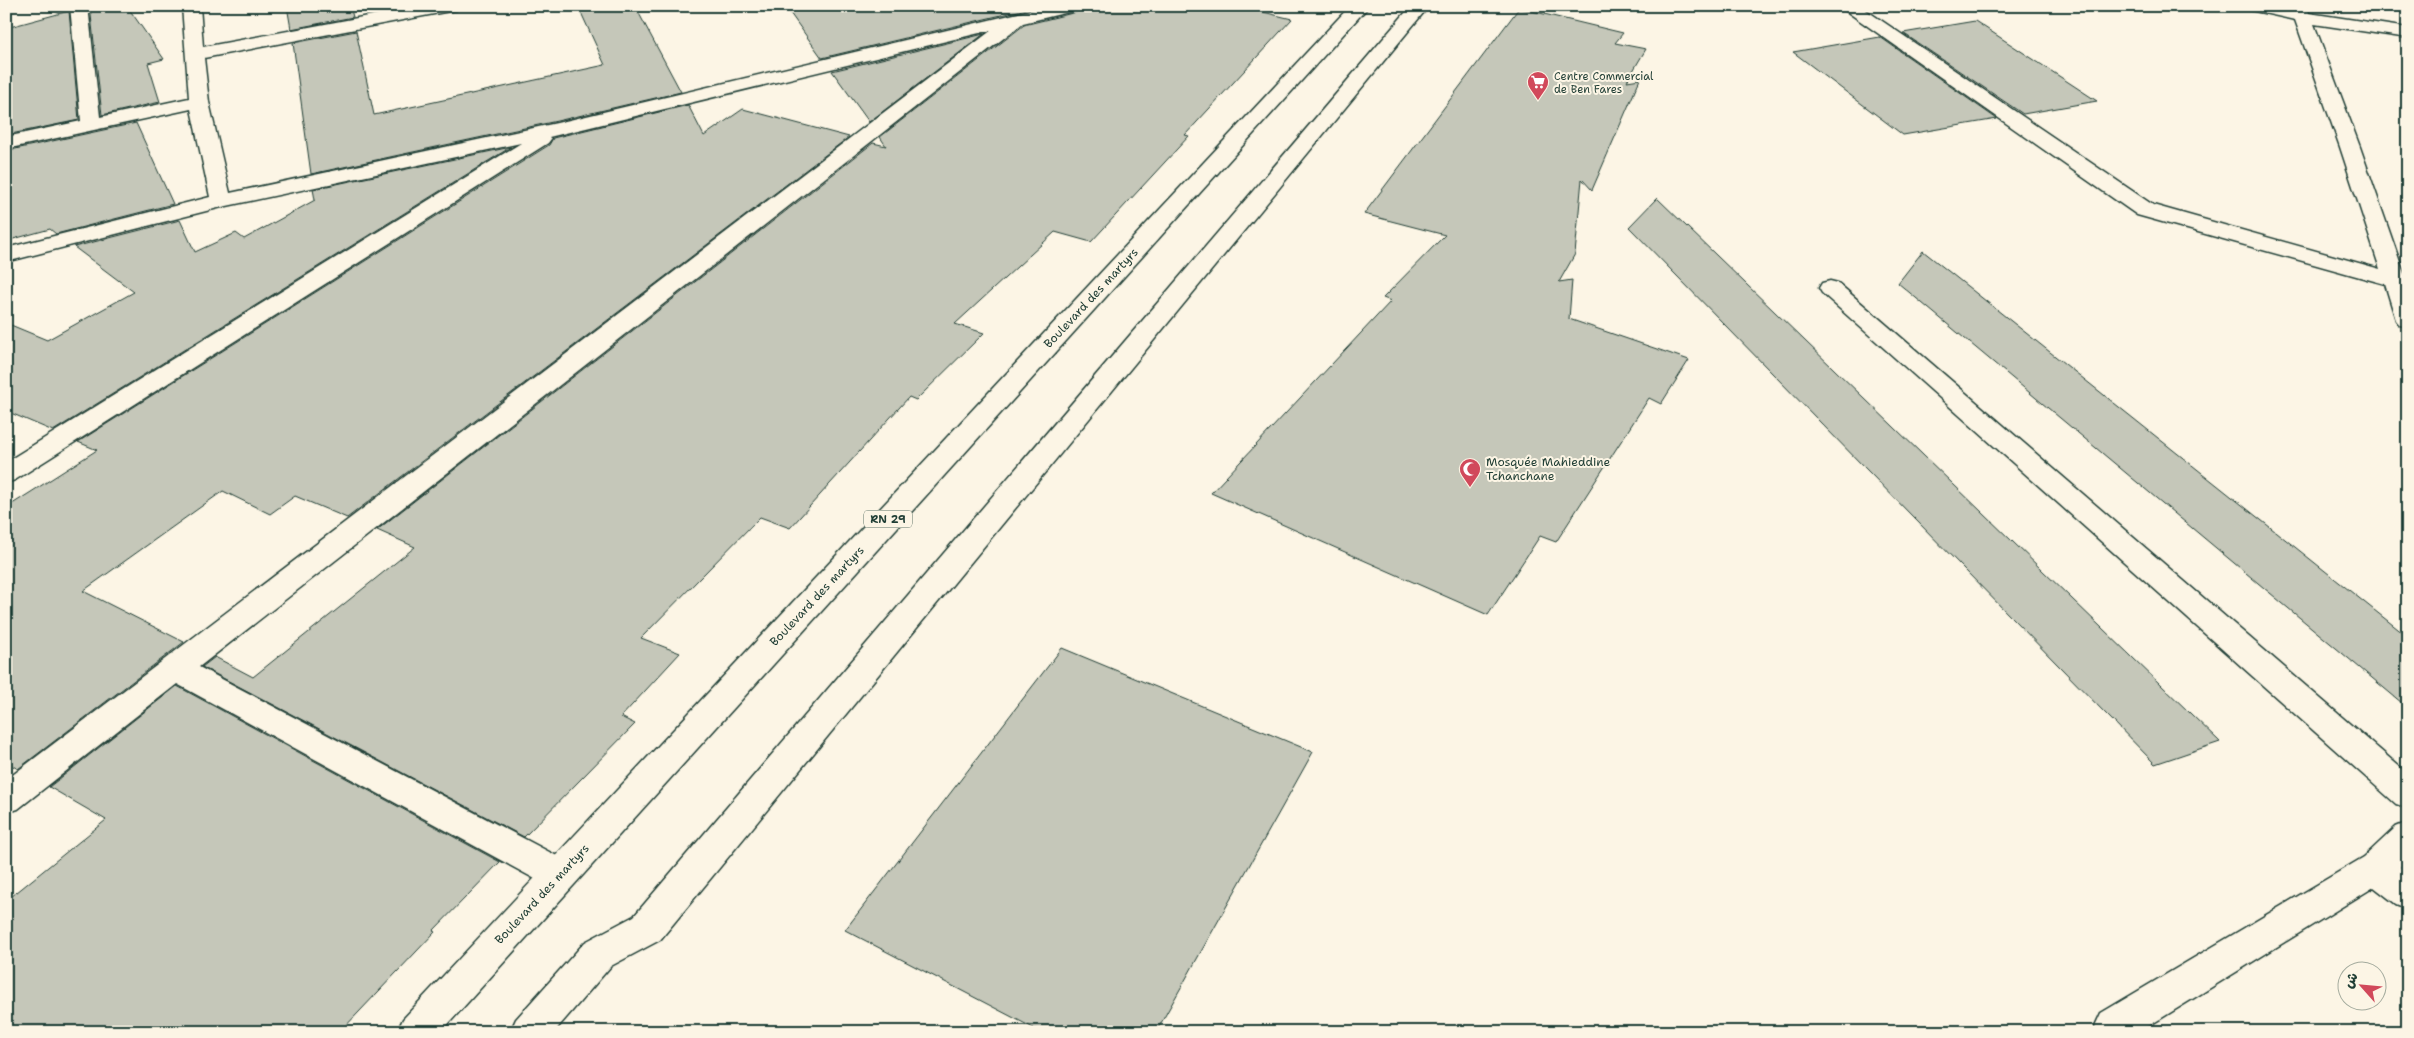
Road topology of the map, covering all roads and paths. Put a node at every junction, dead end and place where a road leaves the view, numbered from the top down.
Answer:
1 (78, 6) edge
2 (191, 6) edge
3 (450, 6) edge
4 (1072, 6) edge
5 (1360, 6) edge
6 (1420, 6) edge
7 (1848, 6) edge
8 (2256, 6) edge
9 (2300, 12) edge
10 (1015, 21) junction
11 (2408, 33) edge
12 (194, 54) junction
13 (198, 102) junction
14 (90, 125) junction
15 (558, 129) junction
16 (6, 143) edge
17 (221, 202) junction
18 (6, 255) edge
19 (2394, 280) junction
20 (1830, 288) dead end
21 (2408, 320) edge
22 (6, 474) edge
23 (175, 669) junction
24 (2408, 794) edge
25 (6, 800) edge
26 (2408, 837) edge
27 (2376, 868) junction
28 (560, 875) junction
29 (2408, 893) edge
30 (2114, 1026) dead end
31 (416, 1032) edge
32 (529, 1032) edge

1 - 14 main road
2 - 12 main road
3 - 12 main road
4 - 10 main road
5 - 28 main road, Boulevard des martyrs / RN 29
6 - 32 main road
7 - 19 main road
8 - 9 main road
9 - 11 main road
9 - 19 main road
10 - 15 main road
10 - 23 main road
12 - 13 main road
13 - 14 main road
13 - 17 main road
14 - 16 main road
15 - 17 main road
15 - 22 main road
17 - 18 main road
19 - 21 main road
20 - 24 main road
23 - 25 main road
23 - 28 main road
26 - 27 main road
27 - 29 main road
27 - 30 main road
28 - 31 main road, Boulevard des martyrs / RN 29

